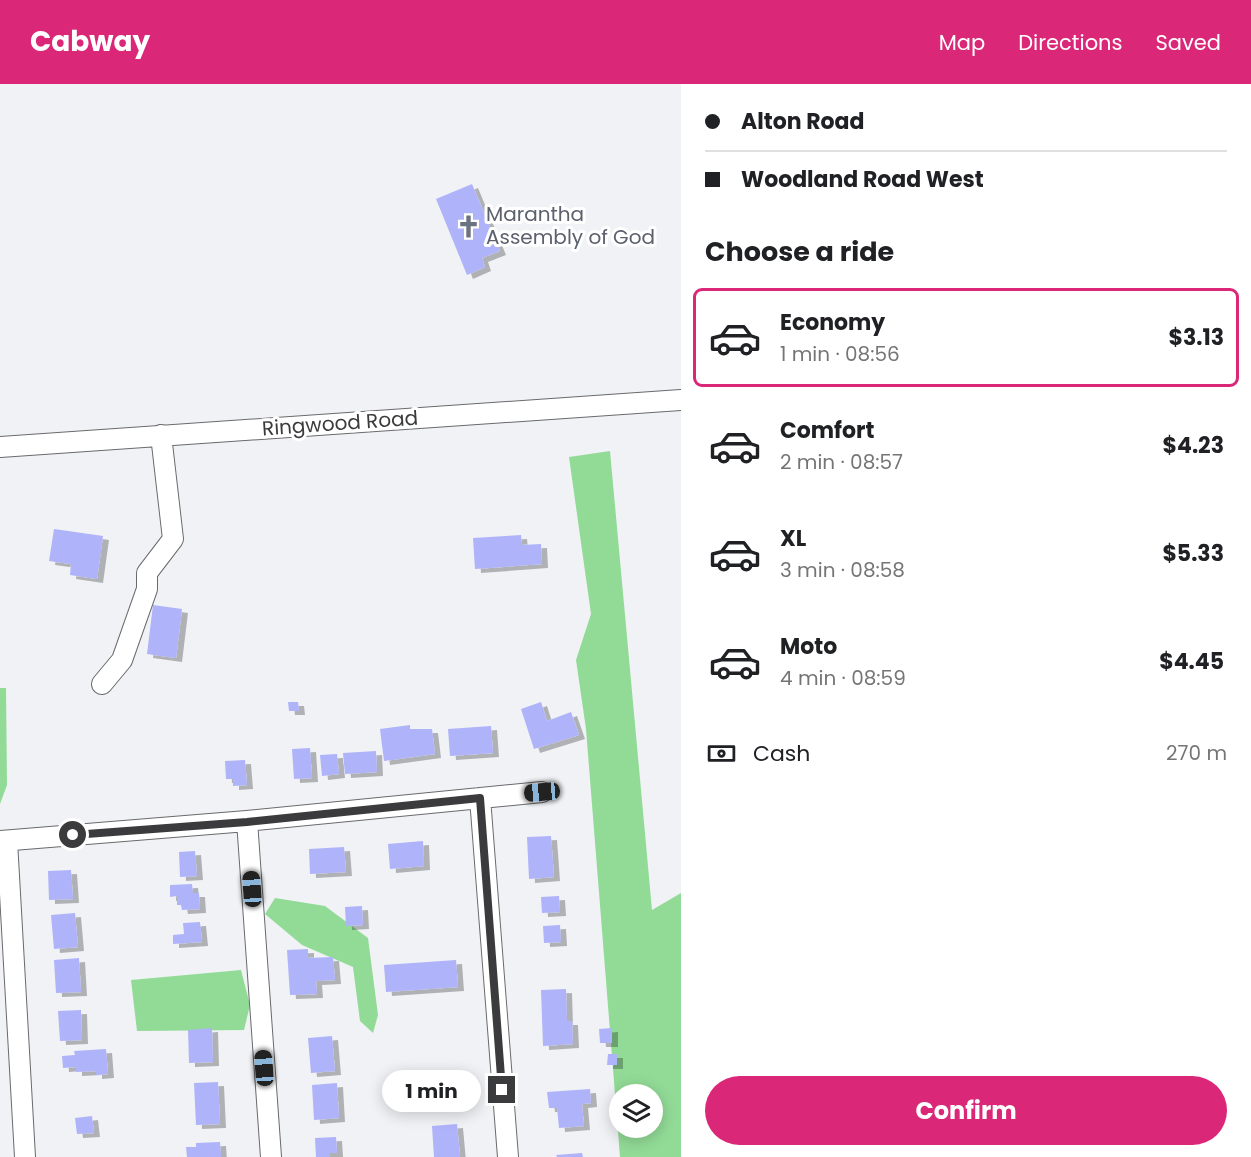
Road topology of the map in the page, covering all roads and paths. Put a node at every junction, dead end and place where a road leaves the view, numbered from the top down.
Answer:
1 (681, 400) edge
2 (161, 435) junction
3 (0, 447) edge
4 (102, 684) dead end
5 (542, 792) dead end
6 (480, 798) junction
7 (247, 822) junction
8 (4, 841) edge
9 (26, 1157) edge
10 (271, 1157) edge
11 (508, 1157) edge

1 - 2 street, Ringwood Road
2 - 3 street, Ringwood Road
2 - 4 street
5 - 6 street
6 - 7 street
6 - 11 street
7 - 8 street
7 - 10 street
8 - 9 street

